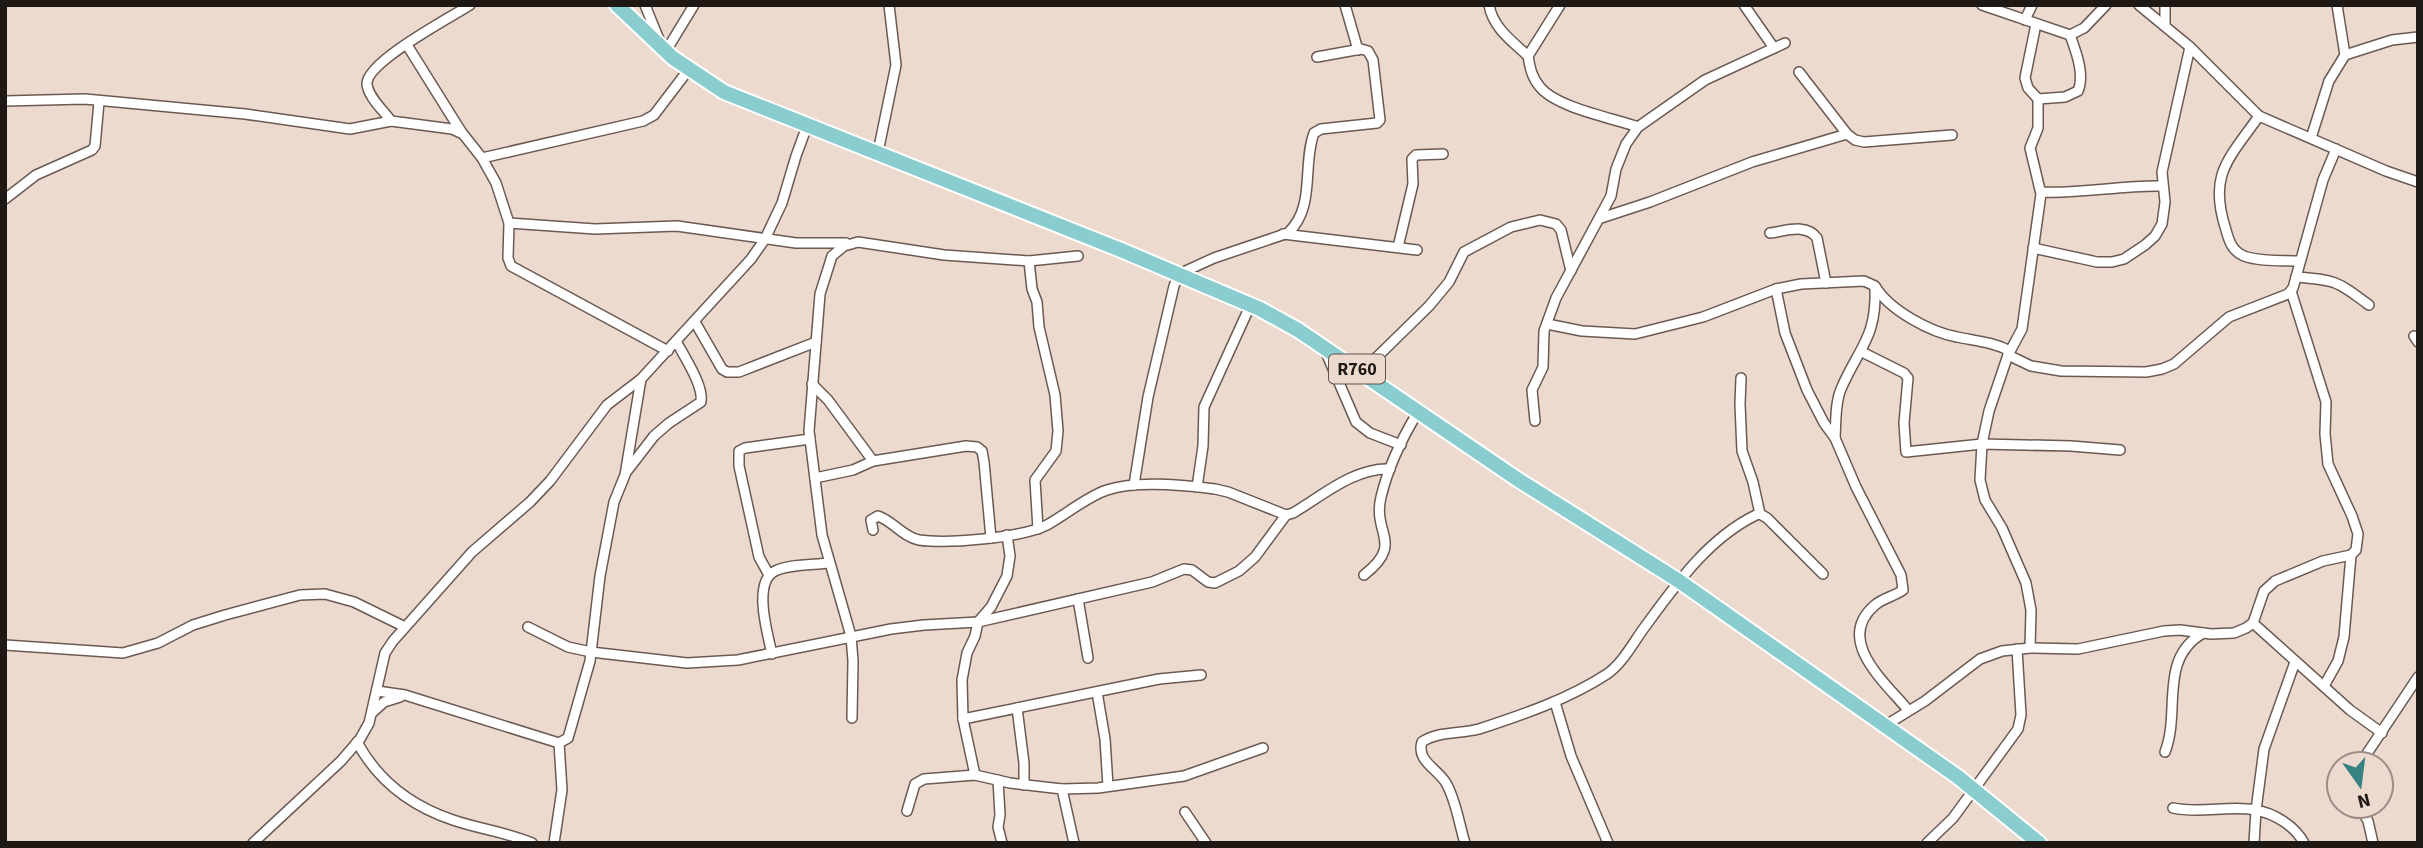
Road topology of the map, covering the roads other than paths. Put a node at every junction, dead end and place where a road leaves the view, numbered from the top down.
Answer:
1 (470, 5) edge
2 (617, 5) edge
3 (645, 5) edge
4 (694, 5) edge
5 (889, 5) edge
6 (1345, 5) edge
7 (1489, 5) edge
8 (1560, 5) edge
9 (1744, 5) edge
10 (1982, 5) edge
11 (2032, 5) edge
12 (2106, 5) edge
13 (2139, 5) edge
14 (2165, 5) edge
15 (2337, 5) edge
16 (2025, 20) junction
17 (2036, 24) junction
18 (2165, 25) junction
19 (2070, 35) junction
20 (2418, 37) edge
21 (1785, 43) dead end
22 (407, 45) junction
23 (2190, 47) junction
24 (664, 48) junction
25 (1773, 48) junction
26 (1358, 50) junction
27 (2345, 55) junction
28 (1528, 56) junction
29 (1317, 57) dead end
30 (689, 69) junction
31 (1799, 72) dead end
32 (2038, 99) junction
33 (5, 101) edge
34 (99, 102) junction
35 (2259, 116) junction
36 (391, 121) junction
37 (807, 126) junction
38 (1638, 127) junction
39 (463, 134) junction
40 (1847, 134) junction
41 (1952, 135) dead end
42 (2312, 138) junction
43 (2336, 149) junction
44 (878, 152) junction
45 (1443, 154) dead end
46 (482, 158) junction
47 (2418, 182) edge
48 (2162, 186) junction
49 (2041, 192) junction
50 (5, 200) edge
51 (1601, 218) junction
52 (509, 223) junction
53 (1770, 233) dead end
54 (1283, 234) junction
55 (765, 239) junction
56 (851, 243) junction
57 (1398, 247) junction
58 (2033, 248) junction
59 (1417, 250) dead end
60 (1079, 256) dead end
61 (1029, 261) junction
62 (2299, 261) junction
63 (1571, 271) junction
64 (1179, 274) junction
65 (2296, 277) junction
66 (1826, 283) junction
67 (1875, 286) junction
68 (1776, 289) junction
69 (2291, 291) junction
70 (2369, 305) dead end
71 (1250, 306) junction
72 (695, 322) junction
73 (1547, 324) junction
74 (676, 341) junction
75 (816, 342) junction
76 (1323, 345) junction
77 (668, 351) junction
78 (1862, 352) junction
79 (2009, 353) junction
80 (1359, 371) junction
81 (1741, 378) dead end
82 (641, 379) junction
83 (812, 384) junction
84 (1418, 412) junction
85 (1535, 421) dead end
86 (1835, 438) junction
87 (810, 439) junction
88 (1982, 444) junction
89 (1401, 445) junction
90 (2120, 450) dead end
91 (873, 461) junction
92 (1390, 469) junction
93 (625, 475) junction
94 (815, 478) junction
95 (1134, 485) junction
96 (1197, 486) junction
97 (1760, 514) junction
98 (1286, 515) junction
99 (1038, 529) junction
100 (873, 530) dead end
101 (1007, 535) junction
102 (991, 538) junction
103 (2351, 555) junction
104 (829, 563) junction
105 (1823, 574) dead end
106 (769, 575) junction
107 (1364, 575) dead end
108 (1679, 581) junction
109 (1078, 599) junction
110 (978, 622) junction
111 (2253, 623) junction
112 (405, 627) junction
113 (528, 627) dead end
114 (2203, 633) junction
115 (851, 636) junction
116 (5, 645) edge
117 (2030, 648) junction
118 (2017, 649) junction
119 (591, 652) junction
120 (772, 654) junction
121 (1088, 658) dead end
122 (2295, 662) junction
123 (1201, 675) dead end
124 (2418, 677) edge
125 (2324, 686) junction
126 (377, 691) junction
127 (1097, 692) junction
128 (405, 695) junction
129 (1555, 702) junction
130 (1017, 708) junction
131 (1908, 710) junction
132 (372, 713) junction
133 (852, 718) dead end
134 (963, 719) junction
135 (1886, 725) junction
136 (2382, 733) junction
137 (357, 742) junction
138 (559, 743) junction
139 (1263, 748) dead end
140 (2370, 750) edge
141 (2165, 752) dead end
142 (975, 775) junction
143 (998, 780) junction
144 (1024, 785) junction
145 (1108, 786) junction
146 (1062, 789) junction
147 (1973, 789) junction
148 (2173, 808) dead end
149 (2256, 810) junction
150 (907, 811) dead end
151 (1185, 812) dead end
152 (2367, 820) edge
153 (253, 843) edge
154 (532, 843) edge
155 (554, 843) edge
156 (1002, 843) edge
157 (1074, 843) edge
158 (1206, 843) edge
159 (1465, 843) edge
160 (1608, 843) edge
161 (1927, 843) edge
162 (2039, 843) edge
163 (2254, 843) edge
164 (2304, 843) edge
165 (2373, 843) edge

1 - 22 street
2 - 24 main road, R760
3 - 24 street
4 - 24 street
5 - 44 street
6 - 26 street
7 - 28 street
8 - 28 street
9 - 25 street
10 - 16 street
11 - 16 street
12 - 19 street
13 - 18 street
14 - 18 street
15 - 27 street
16 - 17 street
17 - 19 street
17 - 32 street
18 - 23 street
19 - 32 street
20 - 27 street
21 - 25 street
22 - 36 street
22 - 39 street
23 - 35 street
23 - 48 street
24 - 30 main road, R760
25 - 38 street
26 - 29 street
26 - 54 street
27 - 42 street
28 - 38 street
30 - 37 main road, R760
30 - 46 street
31 - 40 street
32 - 49 street
33 - 34 street
34 - 36 street
34 - 50 street
35 - 42 street
35 - 62 street
36 - 39 street
37 - 44 main road, R760
37 - 55 street
38 - 51 street
39 - 46 street
40 - 41 street
40 - 51 street
42 - 43 street
43 - 47 street
43 - 62 street
44 - 64 main road, R760
45 - 57 street
46 - 52 street
48 - 49 street
48 - 58 street
49 - 58 street
51 - 63 street
52 - 55 street
52 - 77 street
53 - 66 street
54 - 57 street
54 - 64 street
55 - 56 street
55 - 72 street
56 - 61 street
56 - 75 street
57 - 59 street
58 - 79 street
60 - 61 street
61 - 99 street
62 - 65 street
63 - 73 street
63 - 80 street
64 - 71 main road, R760
64 - 95 street
65 - 69 street
65 - 70 street
66 - 67 street
66 - 68 street
67 - 78 street
67 - 79 street
68 - 73 street
68 - 86 street
69 - 79 street
69 - 103 street
71 - 76 main road, R760
71 - 96 street
72 - 74 street
72 - 75 street
73 - 85 street
74 - 77 street
74 - 93 street
75 - 83 street
76 - 80 main road, R760
76 - 89 street
77 - 82 street
78 - 86 street
78 - 88 street
79 - 88 street
80 - 84 main road, R760
81 - 97 street
82 - 93 street
82 - 112 street
83 - 87 street
83 - 91 street
84 - 89 street
84 - 108 main road, R760
86 - 131 street
87 - 94 street
87 - 106 street
88 - 90 street
88 - 117 street
89 - 92 street
91 - 94 street
91 - 102 street
92 - 98 street
92 - 107 street
93 - 119 street
94 - 104 street
95 - 96 street
95 - 99 street
96 - 98 street
97 - 105 street
97 - 108 street
98 - 109 street
99 - 101 street
100 - 102 street
101 - 102 street
101 - 110 street
103 - 111 street
103 - 125 street
104 - 106 street
104 - 115 street
106 - 120 street
108 - 129 street
108 - 135 main road, R760
109 - 110 street
109 - 121 street
110 - 115 street
110 - 134 street
111 - 114 street
111 - 122 street
112 - 116 street
112 - 126 street
113 - 119 street
114 - 117 street
114 - 141 street
115 - 120 street
115 - 133 street
117 - 118 street
118 - 131 street
118 - 147 street
119 - 120 street
119 - 138 street
122 - 125 street
122 - 149 street
123 - 127 street
124 - 136 street
125 - 136 street
126 - 128 street
126 - 132 street
127 - 130 street
127 - 145 street
128 - 132 street
128 - 138 street
129 - 159 street
129 - 160 street
130 - 134 street
130 - 144 street
131 - 135 street
132 - 137 street
134 - 142 street
135 - 147 main road, R760
136 - 140 street
137 - 153 street
137 - 154 street
138 - 155 street
139 - 145 street
142 - 143 street
142 - 150 street
143 - 144 street
143 - 156 street
144 - 146 street
145 - 146 street
146 - 157 street
147 - 161 street
147 - 162 main road, R760
148 - 149 street
149 - 163 street
149 - 164 street
151 - 158 street
152 - 165 street

